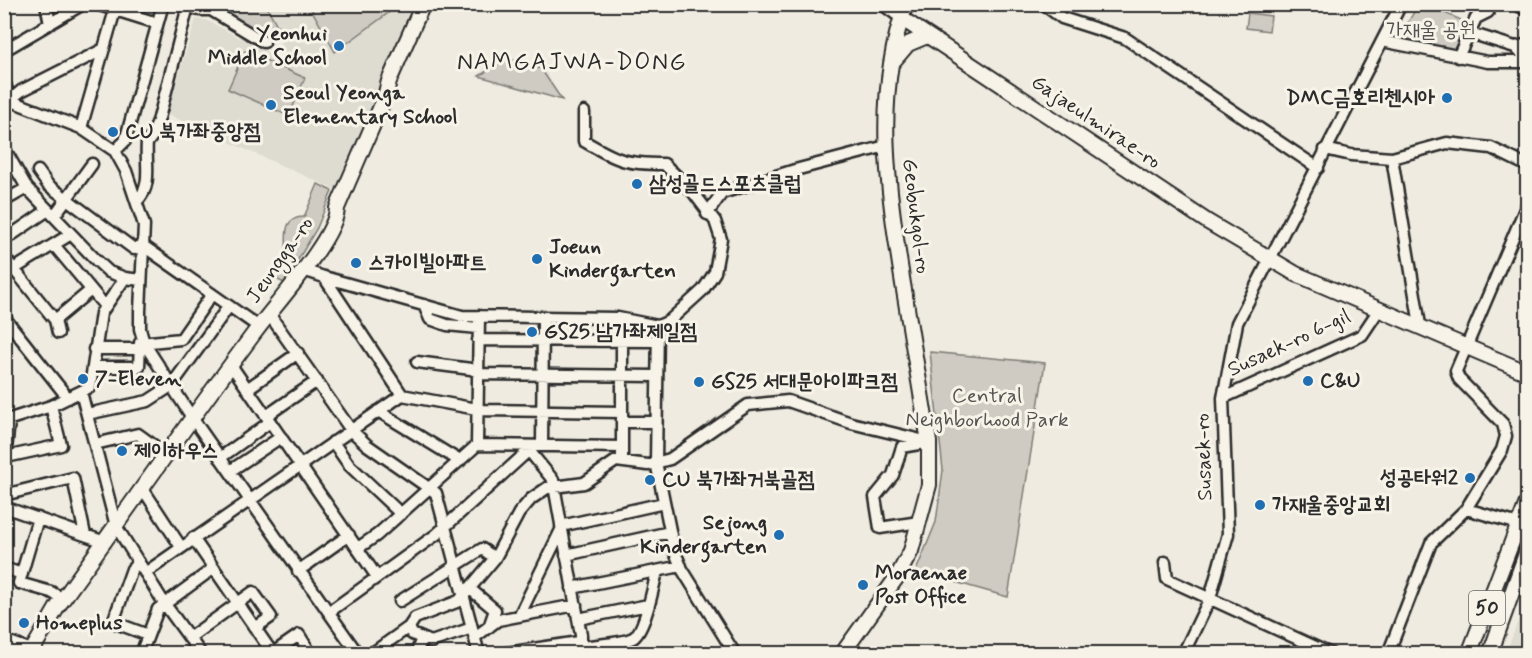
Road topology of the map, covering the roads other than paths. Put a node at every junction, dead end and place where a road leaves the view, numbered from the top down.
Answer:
1 (46, 4) edge
2 (83, 4) edge
3 (96, 4) edge
4 (163, 4) edge
5 (423, 4) edge
6 (882, 4) edge
7 (906, 4) edge
8 (1043, 4) edge
9 (1401, 4) edge
10 (1492, 4) edge
11 (1516, 4) edge
12 (184, 5) edge
13 (209, 7) edge
14 (115, 10) junction
15 (1527, 11) edge
16 (901, 18) junction
17 (157, 23) junction
18 (50, 24) junction
19 (1470, 33) junction
20 (927, 36) junction
21 (1382, 41) junction
22 (264, 42) dead end
23 (1527, 44) edge
24 (1515, 47) junction
25 (4, 48) edge
26 (104, 49) junction
27 (1458, 57) junction
28 (1527, 61) edge
29 (890, 65) junction
30 (4, 81) edge
31 (7, 99) edge
32 (584, 112) dead end
33 (81, 128) junction
34 (886, 147) junction
35 (1325, 149) junction
36 (5, 150) edge
37 (115, 151) junction
38 (1392, 158) junction
39 (92, 164) dead end
40 (1527, 166) edge
41 (1318, 168) junction
42 (38, 171) dead end
43 (27, 188) junction
44 (68, 198) junction
45 (4, 201) edge
46 (137, 201) junction
47 (1527, 202) edge
48 (51, 213) junction
49 (707, 214) junction
50 (4, 227) edge
51 (71, 234) junction
52 (54, 245) junction
53 (142, 245) junction
54 (4, 257) edge
55 (1269, 258) junction
56 (303, 270) junction
57 (9, 273) edge
58 (324, 277) junction
59 (125, 278) junction
60 (141, 280) junction
61 (91, 290) junction
62 (212, 294) junction
63 (104, 305) junction
64 (424, 305) junction
65 (229, 306) junction
66 (1378, 311) junction
67 (269, 314) junction
68 (479, 316) junction
69 (4, 317) edge
70 (543, 318) junction
71 (622, 319) junction
72 (55, 320) junction
73 (1420, 325) junction
74 (658, 326) junction
75 (259, 327) junction
76 (478, 328) junction
77 (58, 333) dead end
78 (478, 340) junction
79 (542, 340) junction
80 (622, 340) junction
81 (657, 341) junction
82 (142, 346) junction
83 (1465, 346) junction
84 (94, 349) junction
85 (298, 353) junction
86 (417, 362) dead end
87 (231, 365) junction
88 (94, 367) junction
89 (1524, 371) edge
90 (478, 372) junction
91 (542, 375) junction
92 (622, 375) junction
93 (656, 376) junction
94 (317, 381) junction
95 (171, 386) junction
96 (247, 389) junction
97 (81, 392) junction
98 (402, 395) junction
99 (68, 398) junction
100 (1223, 398) junction
101 (51, 406) junction
102 (477, 407) junction
103 (378, 411) junction
104 (542, 411) junction
105 (87, 414) junction
106 (622, 417) junction
107 (193, 419) junction
108 (268, 419) junction
109 (7, 421) edge
110 (655, 422) junction
111 (351, 430) junction
112 (281, 437) junction
113 (333, 442) junction
114 (929, 442) junction
115 (95, 444) junction
116 (477, 446) junction
117 (529, 446) junction
118 (542, 446) junction
119 (622, 447) junction
120 (167, 455) junction
121 (6, 457) edge
122 (220, 458) junction
123 (460, 461) junction
124 (622, 462) junction
125 (656, 462) junction
126 (300, 465) junction
127 (4, 470) edge
128 (231, 471) junction
129 (555, 487) junction
130 (431, 488) junction
131 (143, 489) junction
132 (4, 495) edge
133 (250, 500) junction
134 (1527, 500) edge
135 (664, 503) junction
136 (4, 507) edge
137 (1466, 509) junction
138 (400, 514) junction
139 (38, 518) junction
140 (919, 522) junction
141 (1519, 524) junction
142 (116, 526) junction
143 (446, 527) junction
144 (561, 528) junction
145 (670, 532) junction
146 (85, 535) junction
147 (349, 535) junction
148 (193, 538) junction
149 (105, 542) junction
150 (181, 547) junction
151 (358, 548) junction
152 (1527, 548) edge
153 (566, 555) junction
154 (495, 558) junction
155 (139, 562) junction
156 (1165, 562) dead end
157 (455, 566) junction
158 (681, 566) junction
159 (4, 568) edge
160 (214, 568) junction
161 (298, 570) junction
162 (657, 571) junction
163 (21, 573) junction
164 (145, 573) junction
165 (377, 577) junction
166 (572, 588) junction
167 (466, 592) junction
168 (1210, 598) junction
169 (63, 599) junction
170 (400, 601) dead end
171 (165, 603) junction
172 (239, 604) junction
173 (576, 605) junction
174 (648, 606) junction
175 (329, 612) junction
176 (519, 616) junction
177 (578, 619) junction
178 (409, 627) junction
179 (489, 627) junction
180 (255, 628) junction
181 (474, 633) junction
182 (148, 635) junction
183 (189, 638) junction
184 (422, 638) junction
185 (4, 642) edge
186 (581, 649) edge
187 (33, 653) edge
188 (273, 653) edge
189 (141, 654) edge
190 (201, 654) edge
191 (311, 654) edge
192 (358, 654) edge
193 (371, 654) edge
194 (416, 654) edge
195 (479, 654) edge
196 (500, 654) edge
197 (735, 654) edge
198 (842, 654) edge
199 (1183, 654) edge
200 (1331, 654) edge
201 (1388, 654) edge
202 (1469, 654) edge
203 (1490, 654) edge

1 - 18 street
2 - 18 street
3 - 14 street
4 - 17 street
5 - 56 main road, Jeungga-ro
6 - 16 street
7 - 16 main road, Geobukgol-ro
8 - 41 street
9 - 21 street
10 - 19 street
11 - 15 street
12 - 13 street
12 - 46 street
13 - 22 street
14 - 17 street
14 - 26 street
16 - 20 main road, Gajaeulmirae-ro
16 - 29 main road, Geobukgol-ro
17 - 37 street
18 - 25 street
19 - 24 street
19 - 27 street
20 - 29 main road
20 - 55 main road, Gajaeulmirae-ro
21 - 27 street
21 - 35 street
23 - 24 street
24 - 28 street
26 - 31 street
26 - 33 street
27 - 28 street
29 - 34 main road, Geobukgol-ro
30 - 31 street
31 - 33 street
32 - 49 street
33 - 37 street
34 - 49 street
34 - 114 main road, Geobukgol-ro
35 - 38 street
35 - 41 street
36 - 43 street
37 - 46 street
38 - 40 street
38 - 73 street
39 - 44 street
41 - 55 street
42 - 44 street
43 - 45 street
43 - 48 street
44 - 48 street
44 - 53 street
46 - 53 street
47 - 83 street
48 - 50 street
48 - 51 street
49 - 74 street
51 - 52 street
51 - 59 street
52 - 57 street
52 - 61 street
53 - 60 street
53 - 62 street
54 - 57 street
55 - 66 main road, Gajaeulmirae-ro
55 - 100 street, Susaek-ro
56 - 58 street
56 - 67 main road, Jeungga-ro
57 - 72 street
58 - 64 street
58 - 98 street
59 - 60 street
59 - 63 street
60 - 82 street
61 - 63 street
61 - 72 street
62 - 65 street
62 - 82 street
63 - 84 street
64 - 68 street
64 - 76 street
65 - 75 street
65 - 95 street
66 - 73 main road, Susaek-ro 6-gil
66 - 100 street, Susaek-ro 6-gil
67 - 75 main road, Jeungga-ro
67 - 85 street
68 - 70 street
68 - 76 street
69 - 99 street
70 - 71 street
70 - 79 street
71 - 74 street
71 - 80 street
72 - 77 street
73 - 83 main road, Susaek-ro 6-gil
74 - 81 street
75 - 87 main road, Jeungga-ro
76 - 78 street
78 - 79 street
78 - 90 street
79 - 80 street
79 - 91 street
80 - 81 street
80 - 92 street
81 - 93 street
82 - 84 street
82 - 88 street
82 - 95 street
83 - 89 main road, Susaek-ro 6-gil
83 - 137 street
84 - 88 street
85 - 94 street
85 - 96 street
86 - 90 street
87 - 96 street
87 - 107 main road, Jeungga-ro
88 - 97 street
90 - 91 street
90 - 102 street
91 - 92 street
91 - 104 street
92 - 93 street
92 - 106 street
93 - 110 street
94 - 108 street
94 - 111 street
95 - 105 street
95 - 107 street
96 - 108 street
97 - 99 street
97 - 105 street
98 - 102 street
98 - 103 street
99 - 101 street
100 - 168 street, Susaek-ro
101 - 109 street
101 - 121 street
102 - 104 street
102 - 116 street
103 - 111 street
103 - 123 street
104 - 106 street
104 - 118 street
105 - 115 street
106 - 110 street
106 - 119 street
107 - 120 main road, Jeungga-ro
107 - 122 street
108 - 112 street
108 - 122 street
109 - 121 street
110 - 125 street
111 - 113 street
111 - 130 street
112 - 126 street
112 - 128 street
113 - 126 street
113 - 138 street
114 - 125 street
114 - 140 main road, Geobukgol-ro
114 - 140 street
115 - 120 street
115 - 142 street
116 - 117 street
116 - 123 street
117 - 118 street
117 - 129 street
117 - 143 street
118 - 119 street
119 - 124 street
120 - 131 main road, Jeungga-ro
121 - 127 street
122 - 128 street
123 - 130 street
124 - 125 street
124 - 129 street
125 - 135 street
126 - 133 street
126 - 147 street
128 - 133 street
129 - 144 street
129 - 154 street
130 - 138 street
130 - 143 street
131 - 142 main road, Jeungga-ro
131 - 150 street
132 - 146 street
133 - 148 street
133 - 161 street
134 - 141 main road, 50
135 - 144 street
135 - 145 street
136 - 139 street
137 - 141 street
137 - 201 street
138 - 151 street
139 - 146 street
139 - 163 street
140 - 198 main road, Geobukgol-ro
141 - 202 main road, 50
142 - 149 main road, Jeungga-ro
142 - 155 street
143 - 157 street
143 - 165 street
144 - 153 street
144 - 176 street
145 - 153 street
145 - 158 street
146 - 149 street
147 - 151 street
147 - 161 street
148 - 150 street
148 - 160 street
149 - 169 main road, Jeungga-ro
150 - 164 street
151 - 165 street
152 - 203 main road, 50
153 - 166 street
154 - 157 street
154 - 167 street
155 - 164 street
155 - 182 street
156 - 168 street
157 - 167 street
157 - 170 street
158 - 162 street
158 - 197 street
159 - 163 street
160 - 171 street
160 - 172 street
161 - 175 street
162 - 166 street
162 - 174 street
163 - 169 street
164 - 171 street
165 - 175 street
166 - 173 street
167 - 178 street
167 - 179 street
167 - 181 street
168 - 199 street, Susaek-ro
168 - 200 street
169 - 187 main road, Jeungga-ro
171 - 182 street
171 - 183 street
172 - 180 street
172 - 180 street
172 - 183 street
173 - 176 street
173 - 177 street
174 - 177 street
174 - 186 street
175 - 192 street
176 - 179 street
177 - 186 street
178 - 184 street
178 - 193 street
179 - 181 street
180 - 188 street
181 - 184 street
181 - 195 street
182 - 189 street
183 - 190 street
184 - 194 street
185 - 187 main road
186 - 196 street
188 - 191 street

